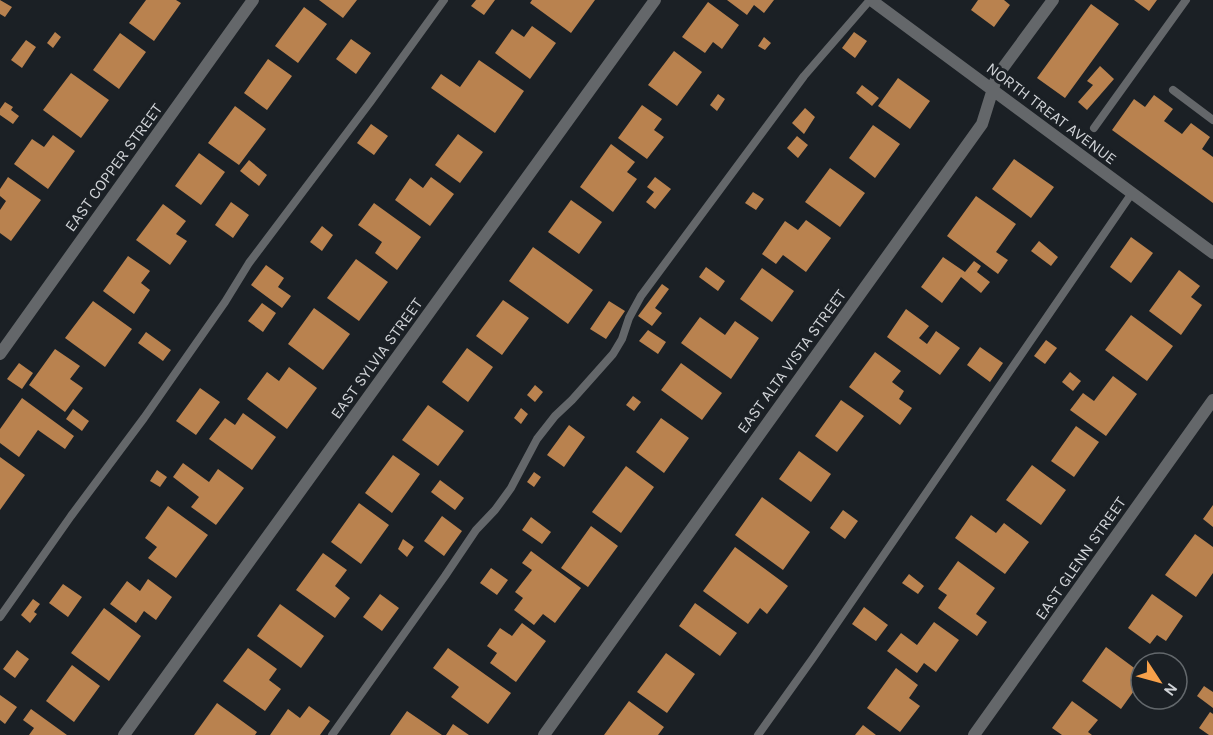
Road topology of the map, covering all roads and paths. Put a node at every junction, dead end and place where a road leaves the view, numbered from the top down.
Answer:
1 (253, 0) edge
2 (444, 0) edge
3 (655, 0) edge
4 (871, 0) edge
5 (1053, 0) edge
6 (1186, 0) edge
7 (993, 90) junction
8 (1173, 90) dead end
9 (1213, 120) edge
10 (1094, 128) dead end
11 (1132, 193) junction
12 (1213, 254) edge
13 (0, 354) edge
14 (1213, 400) edge
15 (0, 617) edge
16 (124, 735) edge
17 (332, 735) edge
18 (543, 735) edge
19 (758, 735) edge
20 (974, 735) edge

1 - 13 street, EAST COPPER STREET
2 - 15 lane
3 - 16 street, EAST SYLVIA STREET
4 - 7 street, NORTH TREAT AVENUE
4 - 17 lane
5 - 7 street, EAST ALTA VISTA STREET
6 - 10 lane
7 - 11 street, NORTH TREAT AVENUE
7 - 18 street, EAST ALTA VISTA STREET
8 - 9 lane
11 - 12 street, NORTH TREAT AVENUE
11 - 19 lane
14 - 20 street, EAST GLENN STREET

